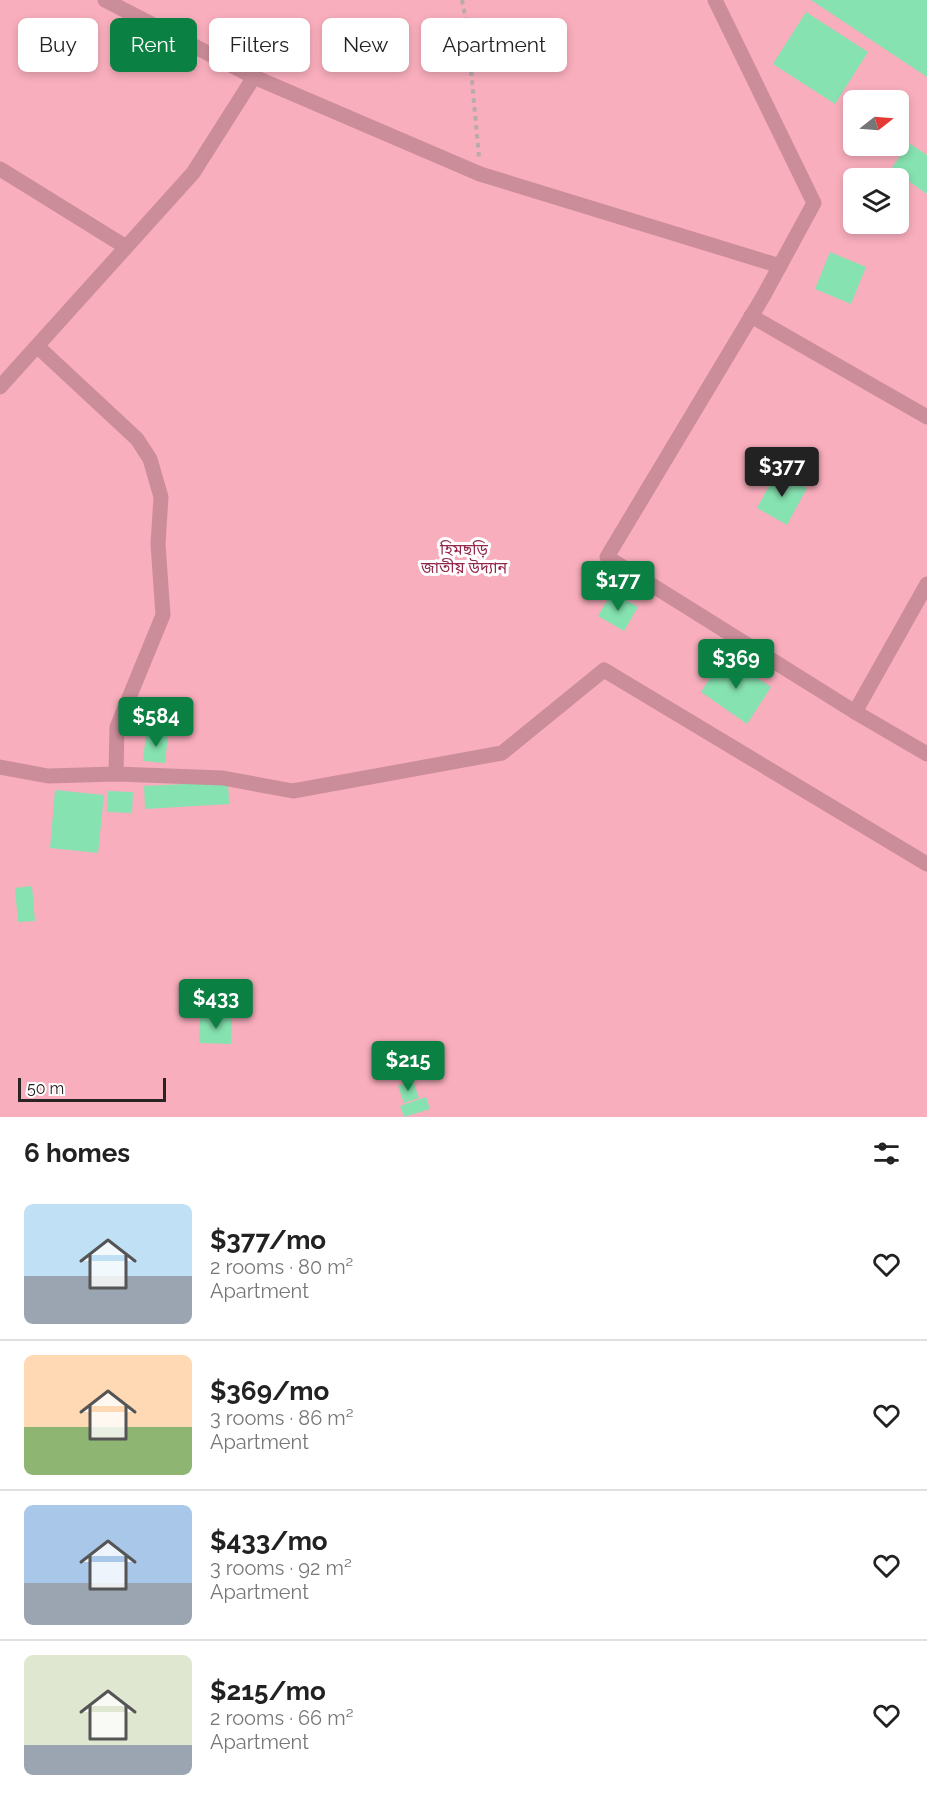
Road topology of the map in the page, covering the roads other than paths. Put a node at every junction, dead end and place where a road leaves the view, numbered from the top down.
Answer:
1 (105, 0) edge
2 (715, 0) edge
3 (254, 77) junction
4 (0, 169) edge
5 (126, 247) junction
6 (780, 266) junction
7 (751, 316) junction
8 (37, 346) junction
9 (0, 387) edge
10 (927, 417) edge
11 (927, 584) edge
12 (855, 712) junction
13 (927, 754) edge
14 (0, 767) edge
15 (116, 774) junction
16 (927, 864) edge

1 - 3 street
2 - 6 street
3 - 5 street
3 - 6 street
4 - 5 street
5 - 8 street
6 - 7 street
7 - 10 street
7 - 12 street
8 - 9 street
8 - 15 street
11 - 12 street
12 - 13 street
14 - 15 street
15 - 16 street

